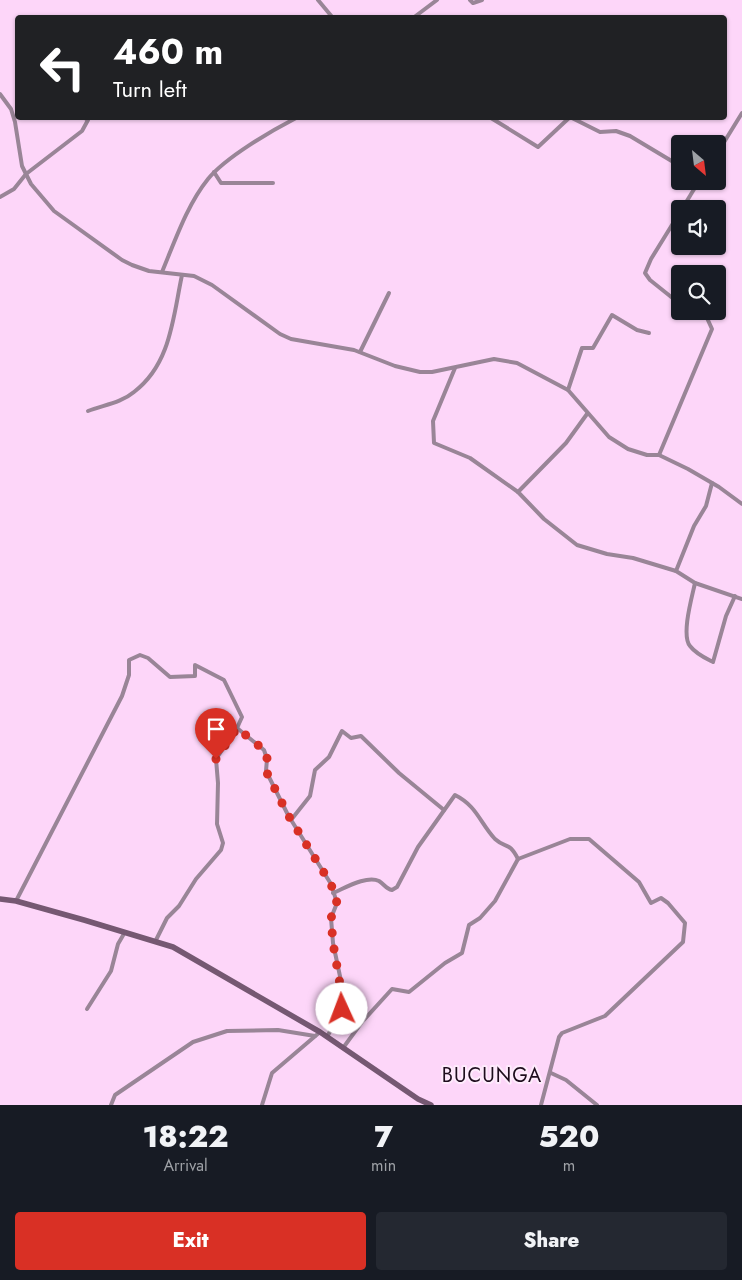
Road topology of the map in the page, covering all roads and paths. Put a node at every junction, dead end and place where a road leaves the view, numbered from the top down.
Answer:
1 (318, 0) edge
2 (437, 0) edge
3 (470, 0) edge
4 (482, 0) edge
5 (330, 15) edge
6 (417, 15) edge
7 (0, 94) edge
8 (742, 113) edge
9 (88, 120) edge
10 (293, 120) edge
11 (494, 120) edge
12 (569, 120) edge
13 (575, 120) edge
14 (726, 139) edge
15 (671, 161) edge
16 (214, 172) junction
17 (26, 174) junction
18 (274, 183) dead end
19 (0, 197) edge
20 (671, 227) edge
21 (162, 272) junction
22 (182, 275) junction
23 (390, 292) dead end
24 (671, 297) edge
25 (708, 320) edge
26 (649, 333) dead end
27 (360, 352) junction
28 (455, 367) junction
29 (568, 390) junction
30 (88, 411) dead end
31 (587, 414) junction
32 (659, 455) junction
33 (712, 483) junction
34 (518, 492) junction
35 (742, 504) edge
36 (676, 570) junction
37 (695, 583) junction
38 (735, 596) junction
39 (742, 598) edge
40 (237, 728) junction
41 (444, 810) junction
42 (291, 820) junction
43 (518, 859) junction
44 (333, 893) junction
45 (0, 899) edge
46 (16, 901) junction
47 (125, 932) junction
48 (155, 942) junction
49 (87, 1009) dead end
50 (317, 1034) junction
51 (327, 1037) junction
52 (342, 1048) junction
53 (550, 1073) junction
54 (111, 1105) edge
55 (262, 1105) edge
56 (430, 1105) edge
57 (541, 1105) edge
58 (597, 1105) edge

1 - 5 street
2 - 6 street
3 - 4 street
7 - 17 street
8 - 14 street
9 - 17 street
10 - 16 street
11 - 12 street
13 - 15 street
16 - 18 street
16 - 21 street
17 - 19 street
17 - 21 street
20 - 24 street
21 - 22 street
22 - 27 street
22 - 30 street
23 - 27 street
25 - 32 street
26 - 29 street
27 - 28 street
28 - 29 street
28 - 34 street
29 - 31 street
31 - 32 street
31 - 34 street
32 - 33 street
33 - 35 street
33 - 36 street
34 - 36 street
36 - 37 street
37 - 38 street
37 - 38 street
38 - 39 street
40 - 42 street
40 - 46 street
40 - 48 street
41 - 42 street
41 - 43 street
41 - 44 street
42 - 44 street
43 - 52 street
43 - 53 street
44 - 51 street
45 - 46 street
46 - 47 street
47 - 48 street
47 - 49 street
48 - 50 street
50 - 51 street
50 - 54 street
50 - 55 street
51 - 52 street
52 - 56 street
53 - 57 street
53 - 58 street

